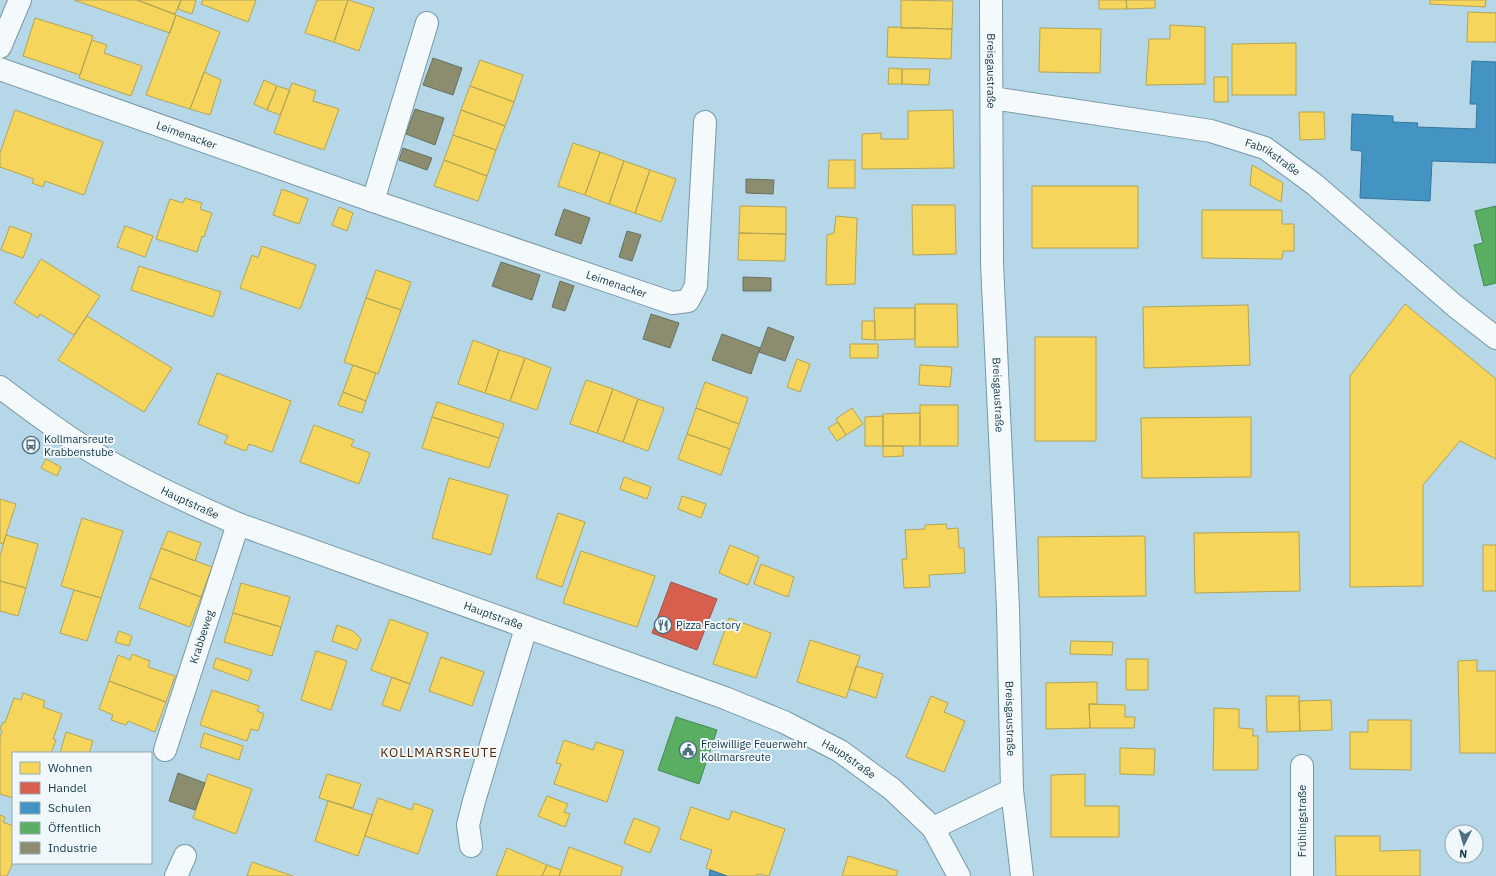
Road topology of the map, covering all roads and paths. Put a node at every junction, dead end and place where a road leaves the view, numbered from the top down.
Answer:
1 (20, 0) edge
2 (991, 0) edge
3 (427, 23) dead end
4 (0, 47) edge
5 (0, 69) edge
6 (992, 98) junction
7 (705, 122) dead end
8 (373, 201) junction
9 (1496, 338) edge
10 (0, 387) edge
11 (238, 524) junction
12 (526, 628) junction
13 (165, 750) dead end
14 (1302, 766) dead end
15 (1012, 790) junction
16 (933, 828) junction
17 (471, 846) dead end
18 (185, 856) dead end
19 (176, 876) edge
20 (959, 876) edge
21 (1022, 876) edge
22 (1302, 876) edge

1 - 4 street
2 - 6 street, Breisgaustraße
3 - 8 street
5 - 8 street, Leimenacker
6 - 9 street, Fabrikstraße
6 - 15 street, Breisgaustraße
7 - 8 street, Leimenacker
10 - 11 street, Hauptstraße
11 - 12 street, Hauptstraße
11 - 13 street, Krabbeweg
12 - 16 street, Hauptstraße
12 - 17 street
14 - 22 street, Frühlingstraße
15 - 16 street
15 - 21 street, Breisgaustraße
16 - 20 street, Hauptstraße
18 - 19 street

